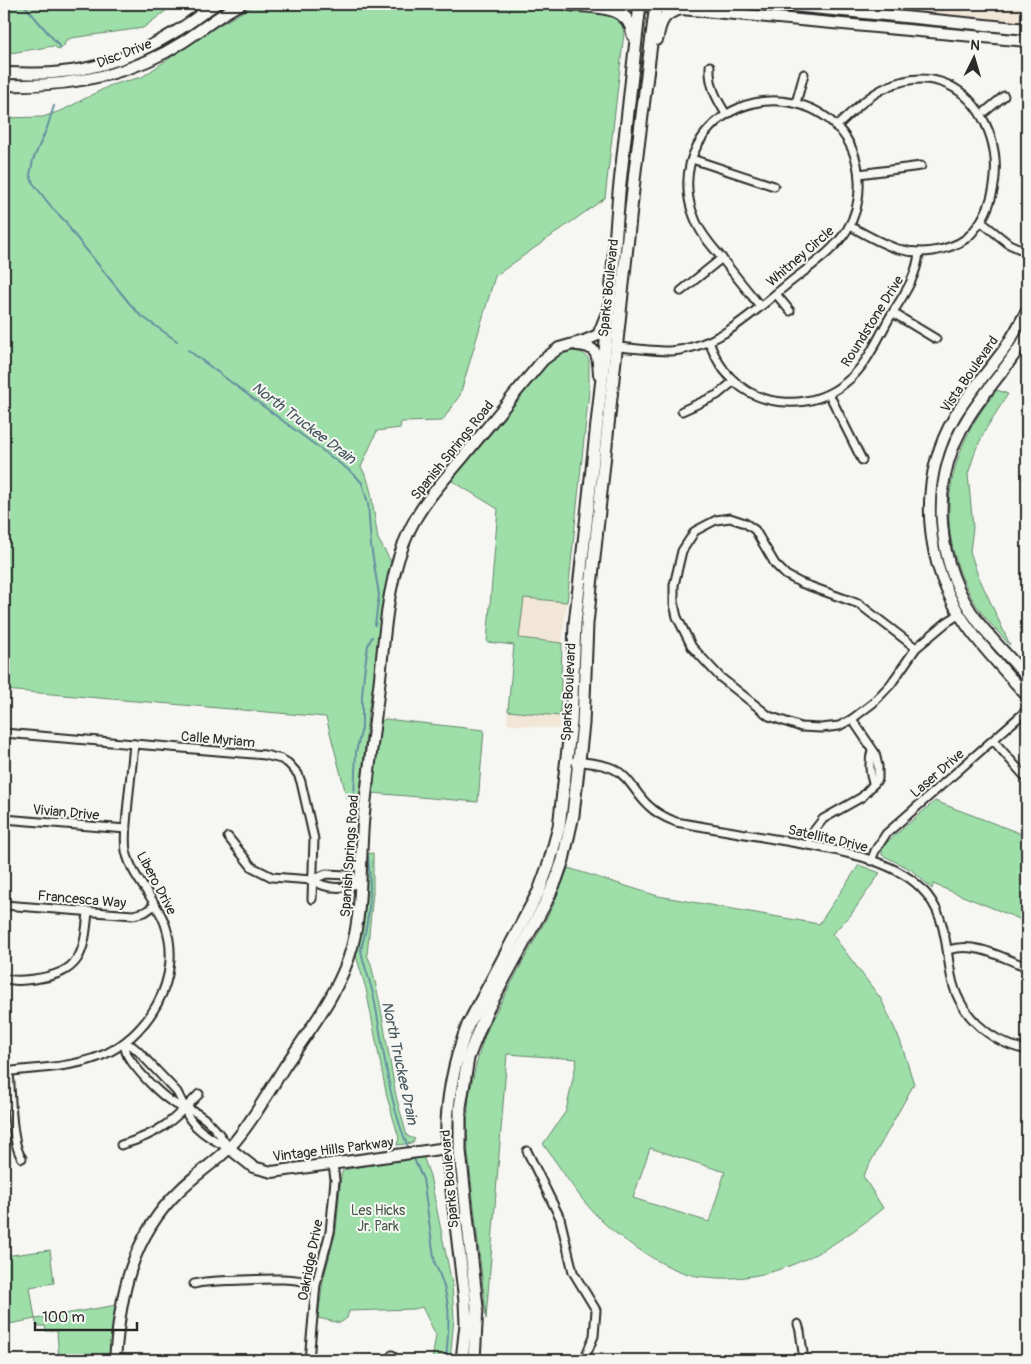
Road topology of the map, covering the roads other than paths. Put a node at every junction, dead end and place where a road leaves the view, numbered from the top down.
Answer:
1 (216, 4) edge
2 (241, 4) edge
3 (567, 4) edge
4 (627, 4) edge
5 (639, 4) edge
6 (772, 4) edge
7 (656, 5) edge
8 (685, 8) junction
9 (1027, 29) edge
10 (1027, 41) edge
11 (634, 48) junction
12 (710, 66) dead end
13 (4, 73) edge
14 (804, 74) dead end
15 (4, 85) edge
16 (1004, 96) dead end
17 (796, 103) junction
18 (644, 104) junction
19 (986, 111) junction
20 (726, 114) junction
21 (992, 118) dead end
22 (836, 127) junction
23 (692, 159) junction
24 (920, 166) dead end
25 (859, 174) junction
26 (774, 186) dead end
27 (995, 208) dead end
28 (984, 224) junction
29 (616, 226) junction
30 (850, 226) junction
31 (919, 252) junction
32 (1027, 252) edge
33 (722, 258) junction
34 (681, 291) dead end
35 (776, 294) junction
36 (610, 300) junction
37 (760, 306) junction
38 (1027, 310) edge
39 (790, 311) dead end
40 (893, 313) junction
41 (1027, 335) edge
42 (936, 339) dead end
43 (708, 342) junction
44 (571, 345) junction
45 (617, 347) junction
46 (734, 381) junction
47 (600, 388) junction
48 (829, 394) junction
49 (682, 411) dead end
50 (593, 459) junction
51 (862, 460) dead end
52 (960, 614) junction
53 (916, 648) junction
54 (1027, 677) edge
55 (1027, 696) edge
56 (1027, 710) edge
57 (852, 719) junction
58 (4, 732) edge
59 (993, 740) junction
60 (134, 744) junction
61 (567, 760) junction
62 (579, 762) junction
63 (1027, 779) edge
64 (4, 819) edge
65 (126, 829) junction
66 (228, 837) dead end
67 (808, 845) junction
68 (871, 861) junction
69 (312, 880) junction
70 (360, 882) junction
71 (312, 899) dead end
72 (4, 904) edge
73 (155, 905) junction
74 (88, 912) junction
75 (948, 950) junction
76 (1022, 965) dead end
77 (4, 978) edge
78 (124, 1043) junction
79 (1027, 1050) edge
80 (7, 1072) edge
81 (199, 1094) dead end
82 (460, 1107) junction
83 (185, 1108) junction
84 (121, 1145) dead end
85 (229, 1148) junction
86 (447, 1148) junction
87 (527, 1151) dead end
88 (22, 1158) dead end
89 (333, 1164) junction
90 (472, 1259) junction
91 (194, 1284) dead end
92 (316, 1284) junction
93 (798, 1324) dead end
94 (115, 1360) edge
95 (309, 1360) edge
96 (462, 1360) edge
97 (474, 1360) edge
98 (584, 1360) edge
99 (804, 1360) edge

1 - 13 main road, Disc Drive
2 - 15 main road, Disc Drive
3 - 11 main road
4 - 5 main road
5 - 7 main road
5 - 11 main road, Sparks Boulevard
6 - 9 main road
7 - 8 main road
7 - 18 main road, Sparks Boulevard
8 - 10 main road
8 - 18 main road
11 - 29 main road, Sparks Boulevard
12 - 20 street
14 - 17 street
16 - 19 street
17 - 20 street, Whitney Circle
17 - 22 street, Whitney Circle
18 - 45 main road, Sparks Boulevard
19 - 21 street
19 - 22 street
20 - 23 street, Whitney Circle
22 - 25 street, Whitney Circle
23 - 26 street
23 - 33 street, Whitney Circle
24 - 25 street
25 - 30 street, Whitney Circle
27 - 28 street
28 - 31 street
28 - 32 street
29 - 36 main road, Sparks Boulevard
29 - 45 main road
30 - 31 street
30 - 35 street, Whitney Circle
31 - 40 street, Roundstone Drive
33 - 34 street
33 - 37 street, Whitney Circle
35 - 37 street, Whitney Circle
35 - 39 street
36 - 44 main road, Spanish Springs Road
36 - 47 main road, Sparks Boulevard
37 - 43 street, Whitney Circle
38 - 52 main road, Vista Boulevard
40 - 42 street
40 - 48 street, Roundstone Drive
41 - 54 main road, Vista Boulevard
43 - 45 street, Whitney Circle
43 - 46 street, Roundstone Drive
44 - 47 main road
44 - 70 main road, Spanish Springs Road
45 - 50 main road
45 - 62 main road, Sparks Boulevard
46 - 48 street, Roundstone Drive
46 - 49 street
47 - 50 main road, Sparks Boulevard
48 - 51 street
50 - 61 main road, Sparks Boulevard
52 - 53 street
52 - 55 main road, Vista Boulevard
53 - 57 street
53 - 57 street
56 - 59 street, Laser Drive
57 - 67 street
58 - 60 street, Calle Myriam
59 - 63 street
59 - 68 street, Laser Drive
60 - 65 street, Libero Drive
60 - 69 street, Calle Myriam
61 - 62 street, Satellite Drive
61 - 86 main road, Sparks Boulevard
62 - 67 street, Satellite Drive
62 - 82 main road, Sparks Boulevard
64 - 65 street, Vivian Drive
65 - 73 street, Libero Drive
66 - 69 street
67 - 68 street, Satellite Drive
68 - 75 street, Satellite Drive
69 - 70 street
69 - 70 street
69 - 71 street, Calle Myriam
70 - 85 main road, Spanish Springs Road
72 - 74 street, Francesca Way
73 - 74 street, Francesca Way
73 - 78 street, Libero Drive
74 - 77 street
75 - 76 street
75 - 79 street, Satellite Drive
78 - 80 street, Libero Drive
78 - 83 street, Vintage Hills Parkway
78 - 83 street, Vintage Hills Parkway
80 - 88 street
81 - 83 street
82 - 86 main road
82 - 90 main road, Sparks Boulevard
83 - 84 street
83 - 85 street, Vintage Hills Parkway
83 - 85 street, Vintage Hills Parkway
85 - 89 main road, Vintage Hills Parkway
85 - 94 main road, Spanish Springs Road
86 - 89 main road, Vintage Hills Parkway
86 - 90 main road
86 - 96 main road, Sparks Boulevard
87 - 98 street
89 - 92 street, Oakridge Drive
90 - 97 main road, Sparks Boulevard
91 - 92 street
92 - 95 street, Oakridge Drive
93 - 99 street

